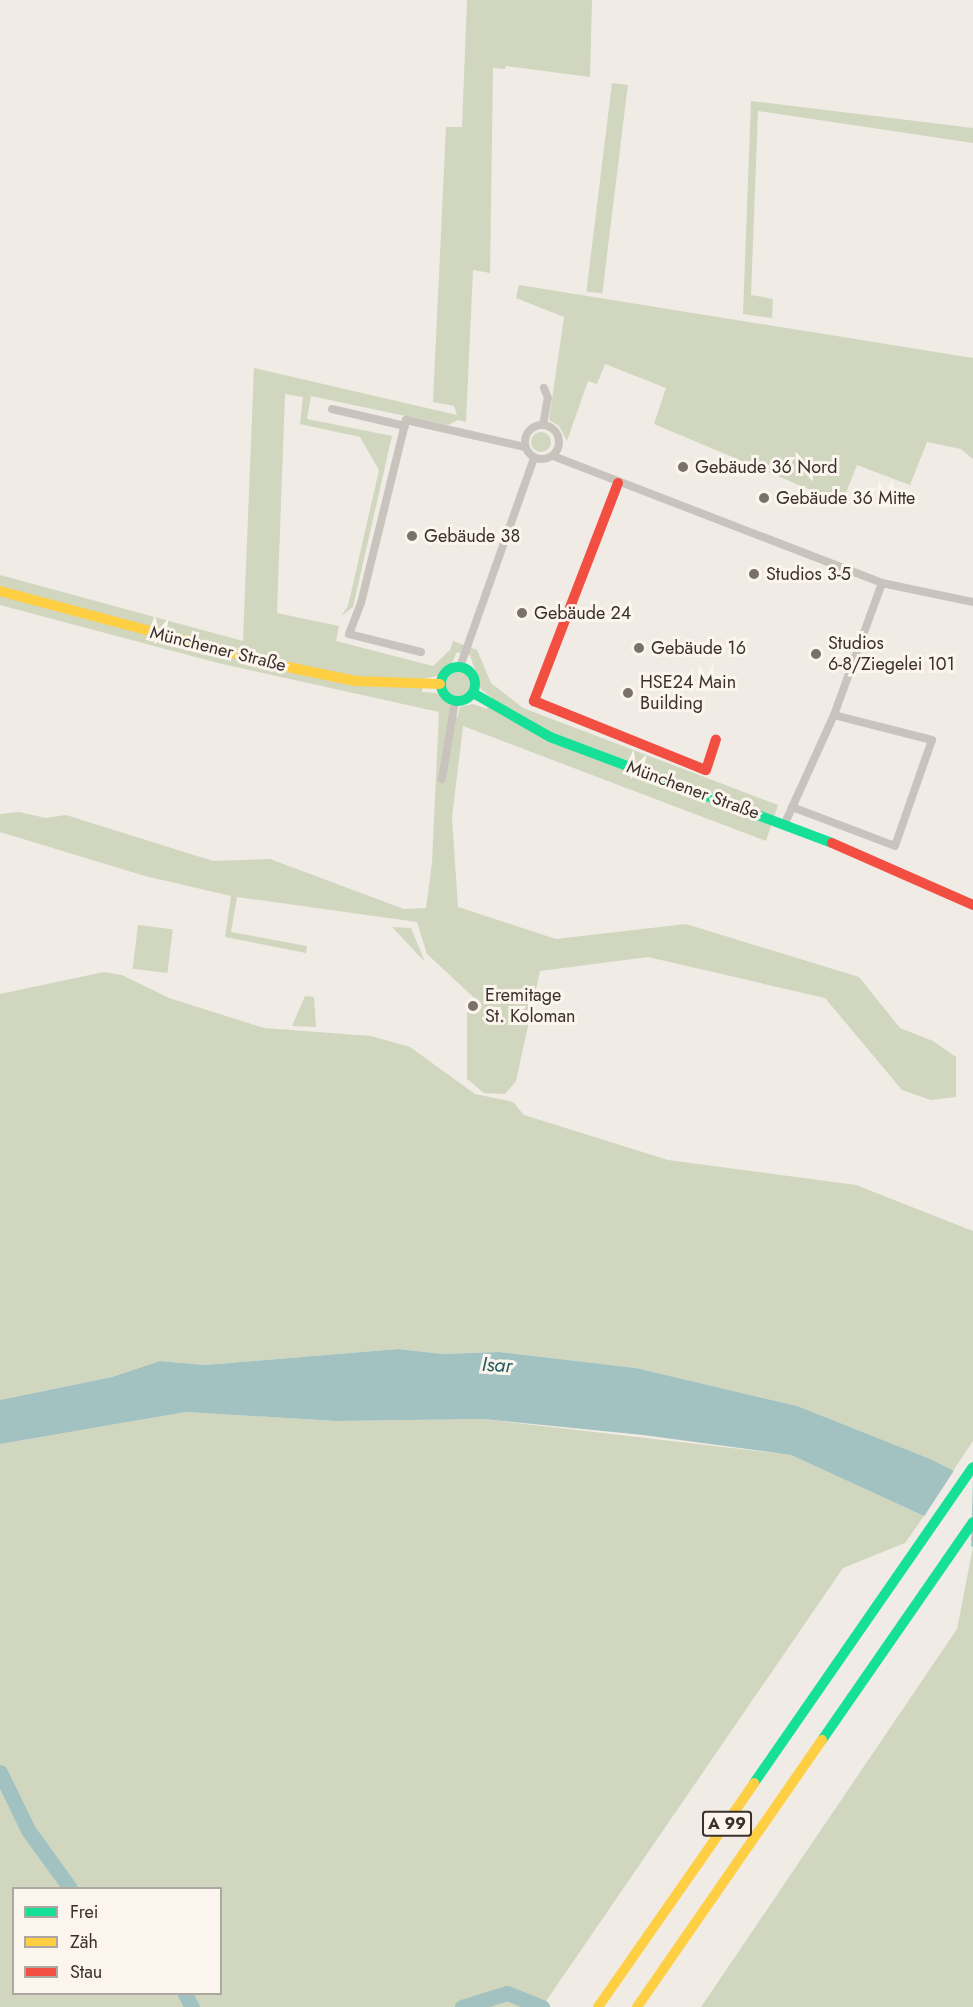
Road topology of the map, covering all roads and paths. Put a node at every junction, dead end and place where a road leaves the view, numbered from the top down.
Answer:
1 (544, 388) dead end
2 (332, 409) dead end
3 (543, 425) junction
4 (405, 426) junction
5 (525, 447) junction
6 (553, 456) junction
7 (534, 458) junction
8 (618, 483) junction
9 (882, 583) junction
10 (0, 591) edge
11 (971, 600) edge
12 (422, 652) dead end
13 (460, 667) junction
14 (440, 684) junction
15 (473, 693) junction
16 (455, 701) junction
17 (834, 715) junction
18 (716, 740) dead end
19 (442, 779) dead end
20 (792, 807) junction
21 (785, 823) junction
22 (973, 905) edge
23 (973, 1467) edge
24 (973, 1522) edge
25 (601, 2003) edge
26 (637, 2007) edge

1 - 3 street
2 - 4 street
3 - 5 street
3 - 6 street
4 - 5 street
4 - 12 street
5 - 7 street
6 - 7 street
6 - 8 street
7 - 13 street
8 - 9 street
8 - 18 main road, Münchener Straße
9 - 11 street
9 - 17 street
10 - 14 main road, Münchener Straße
13 - 14 main road
13 - 15 main road
14 - 16 main road
15 - 16 main road
15 - 21 main road, Münchener Straße
16 - 19 street
17 - 20 street
17 - 20 street
20 - 21 street
21 - 22 main road, Münchener Straße
23 - 25 main road, A 99
24 - 26 main road, A 99

